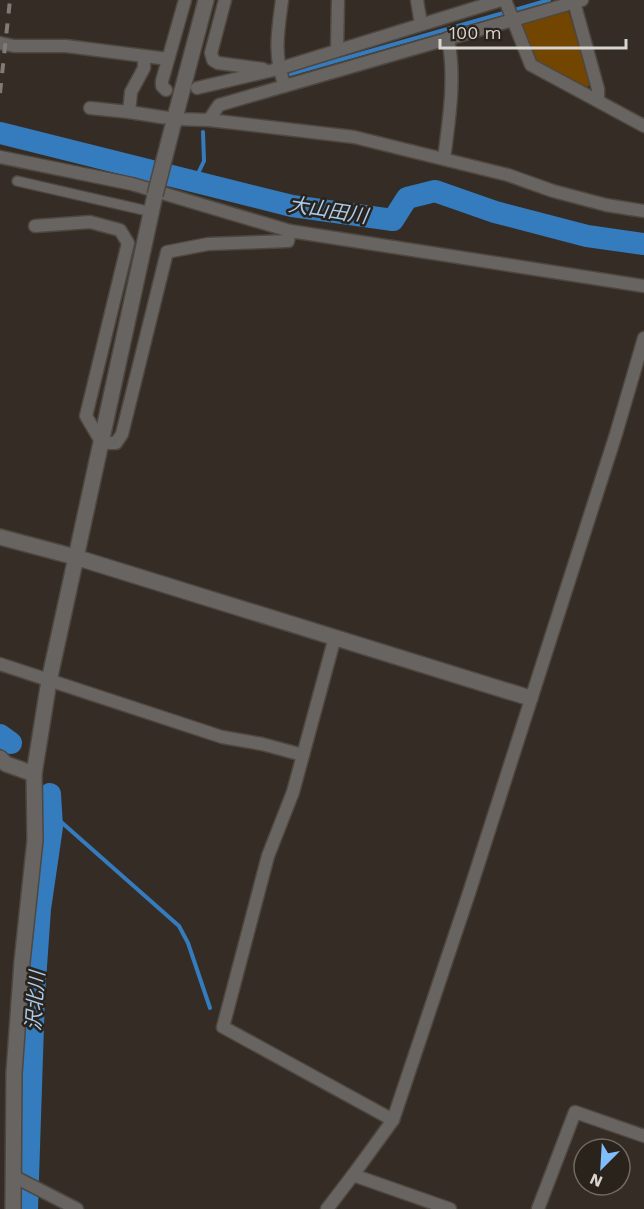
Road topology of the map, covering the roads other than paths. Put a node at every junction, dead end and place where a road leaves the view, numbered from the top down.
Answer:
1 (185, 0) edge
2 (206, 0) edge
3 (225, 0) edge
4 (282, 0) edge
5 (338, 0) edge
6 (417, 0) edge
7 (578, 1) edge
8 (508, 8) edge
9 (421, 24) junction
10 (448, 38) junction
11 (0, 43) edge
12 (337, 50) junction
13 (144, 57) junction
14 (168, 59) junction
15 (274, 69) junction
16 (285, 86) junction
17 (197, 88) dead end
18 (166, 90) dead end
19 (598, 101) junction
20 (90, 108) dead end
21 (129, 112) junction
22 (209, 120) junction
23 (173, 122) junction
24 (644, 126) edge
25 (0, 157) edge
26 (444, 159) junction
27 (17, 181) dead end
28 (644, 211) edge
29 (152, 212) junction
30 (35, 225) dead end
31 (290, 231) junction
32 (644, 286) edge
33 (644, 338) edge
34 (102, 443) junction
35 (0, 537) edge
36 (75, 557) junction
37 (335, 637) junction
38 (0, 664) edge
39 (49, 681) junction
40 (530, 698) junction
41 (303, 755) junction
42 (0, 758) edge
43 (34, 774) junction
44 (393, 1120) junction
45 (644, 1136) edge
46 (353, 1175) junction
47 (18, 1178) junction
48 (13, 1209) edge
49 (77, 1209) edge
50 (327, 1209) edge
51 (450, 1209) edge
52 (538, 1209) edge

1 - 14 street
2 - 23 street
3 - 15 street
4 - 15 street
5 - 12 street
6 - 9 street
7 - 8 street
7 - 19 street
8 - 9 street
8 - 10 street
8 - 19 street
9 - 12 street
10 - 16 street
10 - 26 street
11 - 13 street
12 - 15 street
13 - 14 street
13 - 21 street
14 - 18 street
15 - 16 street
15 - 17 street
16 - 22 street
19 - 24 street
20 - 21 street
21 - 23 street
22 - 23 street
22 - 26 street
23 - 29 street, bridge
25 - 31 street
26 - 28 street
27 - 29 street
29 - 34 street
30 - 34 street
31 - 32 street
31 - 34 street
33 - 40 street
34 - 36 street
35 - 36 street
36 - 37 street
36 - 39 street
37 - 40 street
37 - 41 street
38 - 39 street
39 - 41 street
39 - 43 street
40 - 44 street
41 - 44 street
42 - 43 street
43 - 47 street
44 - 46 street
45 - 52 street
46 - 50 street
46 - 51 street
47 - 48 street
47 - 49 street

